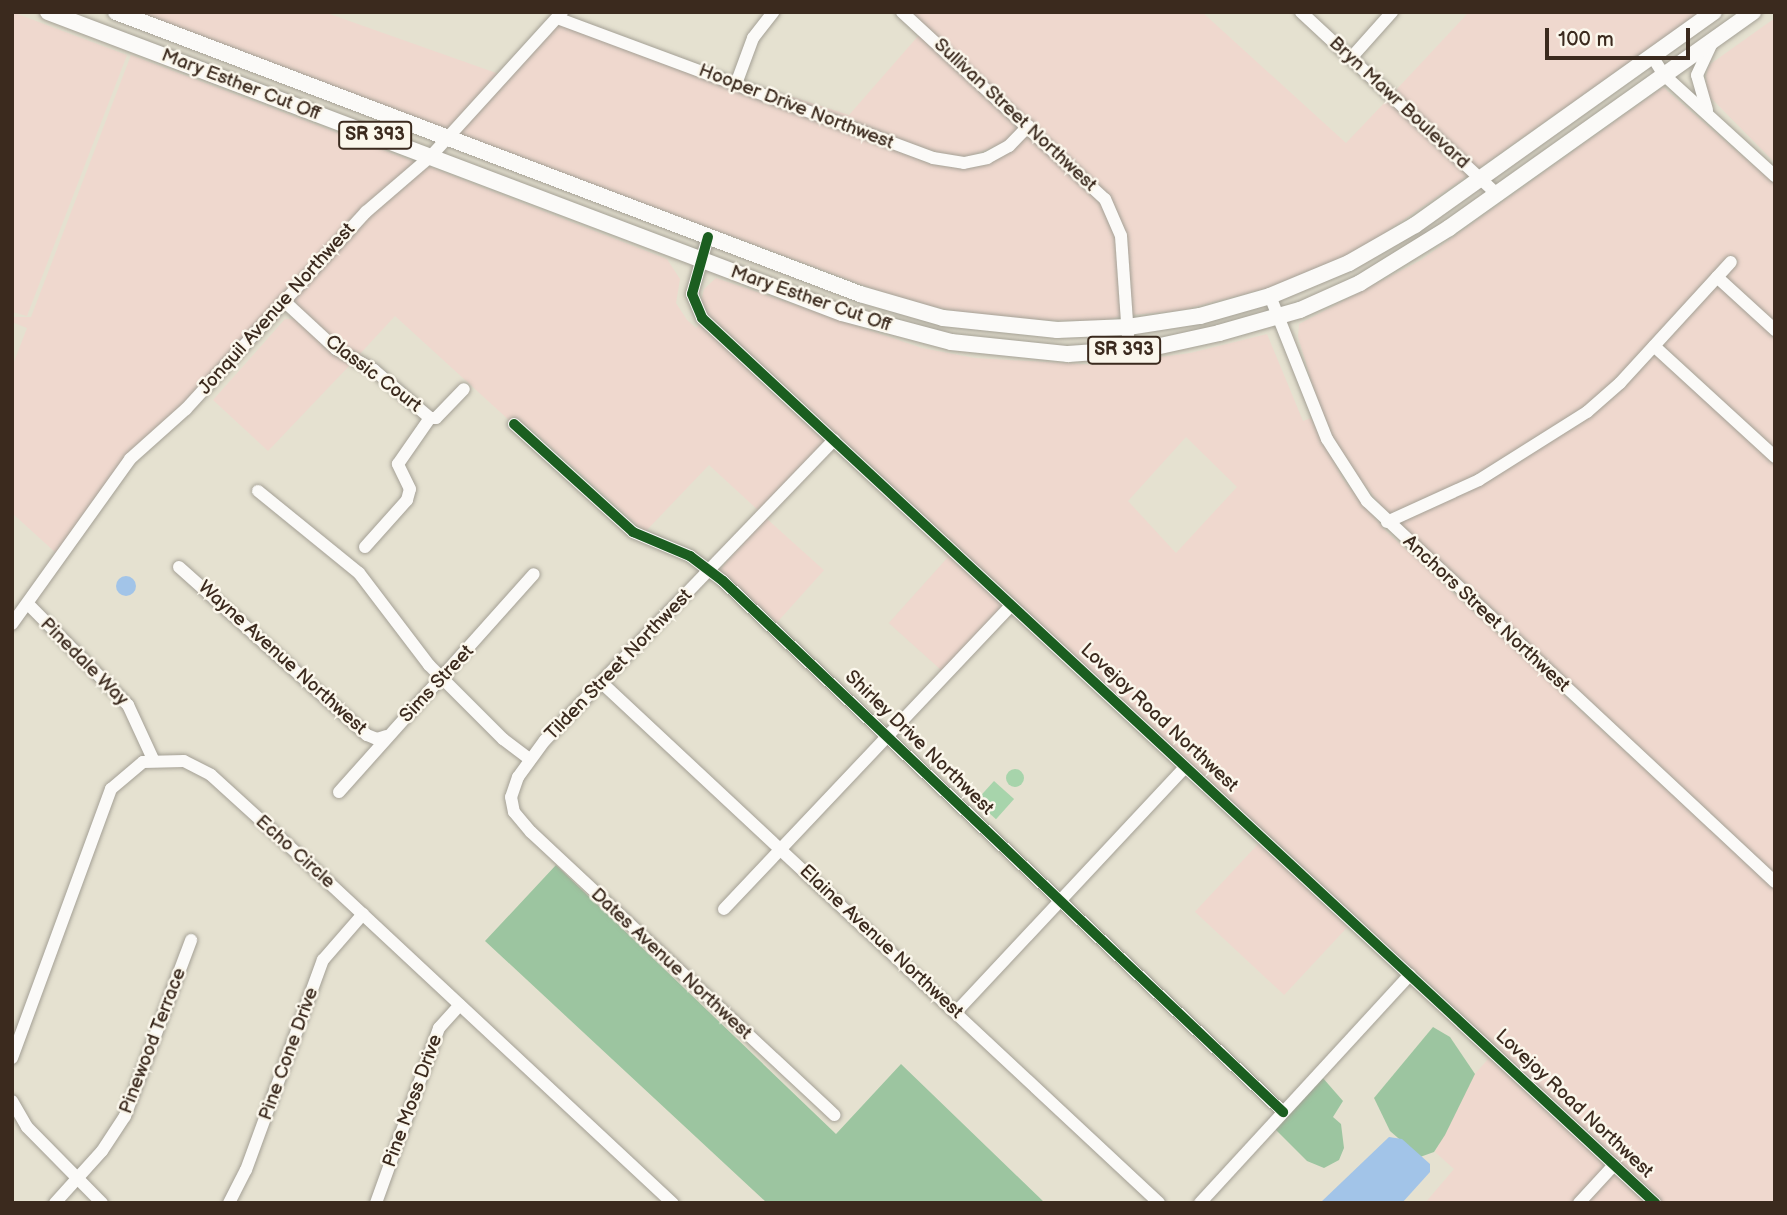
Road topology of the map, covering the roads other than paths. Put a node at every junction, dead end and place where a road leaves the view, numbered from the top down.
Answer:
1 (48, 12) edge
2 (116, 12) edge
3 (773, 12) edge
4 (902, 12) edge
5 (1301, 12) edge
6 (1392, 12) edge
7 (1714, 12) edge
8 (1753, 12) edge
9 (560, 15) edge
10 (181, 37) junction
11 (1715, 39) junction
12 (1652, 56) junction
13 (1351, 58) junction
14 (173, 59) junction
15 (1664, 75) junction
16 (736, 84) junction
17 (1709, 114) junction
18 (1028, 126) junction
19 (447, 138) junction
20 (431, 156) junction
21 (1775, 176) edge
22 (1480, 178) junction
23 (1497, 195) junction
24 (708, 237) junction
25 (701, 260) junction
26 (1731, 262) dead end
27 (1717, 277) junction
28 (1270, 296) junction
29 (285, 301) junction
30 (1278, 316) junction
31 (954, 320) junction
32 (1128, 327) junction
33 (1775, 330) edge
34 (951, 342) junction
35 (1654, 346) junction
36 (1129, 350) junction
37 (464, 389) dead end
38 (430, 418) junction
39 (514, 424) dead end
40 (834, 440) junction
41 (1775, 457) edge
42 (258, 491) dead end
43 (1387, 522) junction
44 (365, 547) dead end
45 (179, 567) dead end
46 (710, 570) junction
47 (534, 574) dead end
48 (29, 605) junction
49 (1011, 605) junction
50 (12, 624) edge
51 (443, 679) junction
52 (602, 683) junction
53 (886, 735) junction
54 (387, 736) junction
55 (530, 758) junction
56 (153, 759) junction
57 (1185, 767) junction
58 (339, 792) dead end
59 (513, 808) joint
60 (780, 848) junction
61 (1775, 881) edge
62 (1060, 902) junction
63 (724, 909) dead end
64 (363, 914) junction
65 (191, 940) dead end
66 (1410, 975) junction
67 (460, 1005) junction
68 (956, 1012) junction
69 (12, 1058) edge
70 (12, 1101) edge
71 (1283, 1112) junction
72 (834, 1115) dead end
73 (1614, 1164) junction
74 (77, 1178) junction
75 (55, 1203) edge
76 (102, 1203) edge
77 (229, 1203) edge
78 (376, 1203) edge
79 (673, 1203) edge
80 (1158, 1203) edge
81 (1199, 1203) edge
82 (1579, 1203) edge
83 (1656, 1203) edge

1 - 14 main road, Mary Esther Cut Off / SR 393
2 - 10 main road, Mary Esther Cut Off / SR 393
3 - 16 street
4 - 18 street, Sullivan Street Northwest
5 - 13 street, Bryn Mawr Boulevard
6 - 13 street
7 - 12 main road, SR 393
8 - 11 main road, SR 393
9 - 16 street, Hooper Drive Northwest
9 - 19 street, Jonquil Avenue Northwest
10 - 14 main road
10 - 19 main road, Mary Esther Cut Off / SR 393
11 - 15 main road, SR 393
11 - 17 street
12 - 15 street
12 - 22 main road, SR 393
13 - 22 street, Bryn Mawr Boulevard
14 - 20 main road, Mary Esther Cut Off / SR 393
15 - 17 street
15 - 23 main road, SR 393
16 - 18 street, Hooper Drive Northwest
17 - 21 street
18 - 32 street, Sullivan Street Northwest
19 - 20 street, Jonquil Avenue Northwest
19 - 24 main road, Mary Esther Cut Off / SR 393
20 - 25 main road, Mary Esther Cut Off / SR 393
20 - 29 street, Jonquil Avenue Northwest
22 - 23 street, Bryn Mawr Boulevard
22 - 28 main road, Mary Esther Cut Off / SR 393
23 - 30 main road, Mary Esther Cut Off / SR 393
24 - 25 street, Lovejoy Road Northwest
24 - 31 main road, Mary Esther Cut Off / SR 393
25 - 34 main road, Mary Esther Cut Off / SR 393
25 - 40 street, Lovejoy Road Northwest
26 - 27 street
27 - 33 street
27 - 35 street
28 - 30 street, Anchors Street Northwest
28 - 32 main road, Mary Esther Cut Off / SR 393
29 - 38 street, Classic Court
29 - 48 street, Jonquil Avenue Northwest
30 - 36 main road, Mary Esther Cut Off / SR 393
30 - 43 street, Anchors Street Northwest
31 - 32 main road, Mary Esther Cut Off / SR 393
31 - 34 main road
32 - 36 street, Sullivan Street Northwest
34 - 36 main road, Mary Esther Cut Off / SR 393
35 - 41 street
35 - 43 street
37 - 38 street, Classic Court
38 - 44 street, Classic Court
39 - 46 street, Shirley Drive Northwest
40 - 46 street, Tilden Street Northwest
40 - 49 street, Lovejoy Road Northwest
42 - 51 street
43 - 61 street, Anchors Street Northwest
45 - 54 street, Wayne Avenue Northwest
46 - 52 street, Tilden Street Northwest
46 - 53 street, Shirley Drive Northwest
47 - 51 street, Sims Street
48 - 50 street, Jonquil Avenue Northwest
48 - 56 street, Pinedale Way
49 - 53 street
49 - 57 street, Lovejoy Road Northwest
51 - 54 street, Sims Street
51 - 55 street
52 - 55 street, Tilden Street Northwest
52 - 60 street, Elaine Avenue Northwest
53 - 60 street
53 - 62 street, Shirley Drive Northwest
54 - 58 street, Sims Street
55 - 59 street, Tilden Street Northwest
56 - 64 street, Echo Circle
56 - 69 street
57 - 62 street
57 - 66 street, Lovejoy Road Northwest
59 - 72 street, Dates Avenue Northwest
60 - 63 street
60 - 68 street, Elaine Avenue Northwest
62 - 68 street
62 - 71 street, Shirley Drive Northwest
64 - 67 street, Echo Circle
64 - 77 street, Pine Cone Drive
65 - 74 street, Pinewood Terrace
66 - 71 street
66 - 73 street, Lovejoy Road Northwest
67 - 78 street, Pine Moss Drive
67 - 79 street, Echo Circle
68 - 80 street, Elaine Avenue Northwest
70 - 74 street
71 - 81 street
73 - 82 street
73 - 83 street, Lovejoy Road Northwest
74 - 75 street, Pinewood Terrace
74 - 76 street

